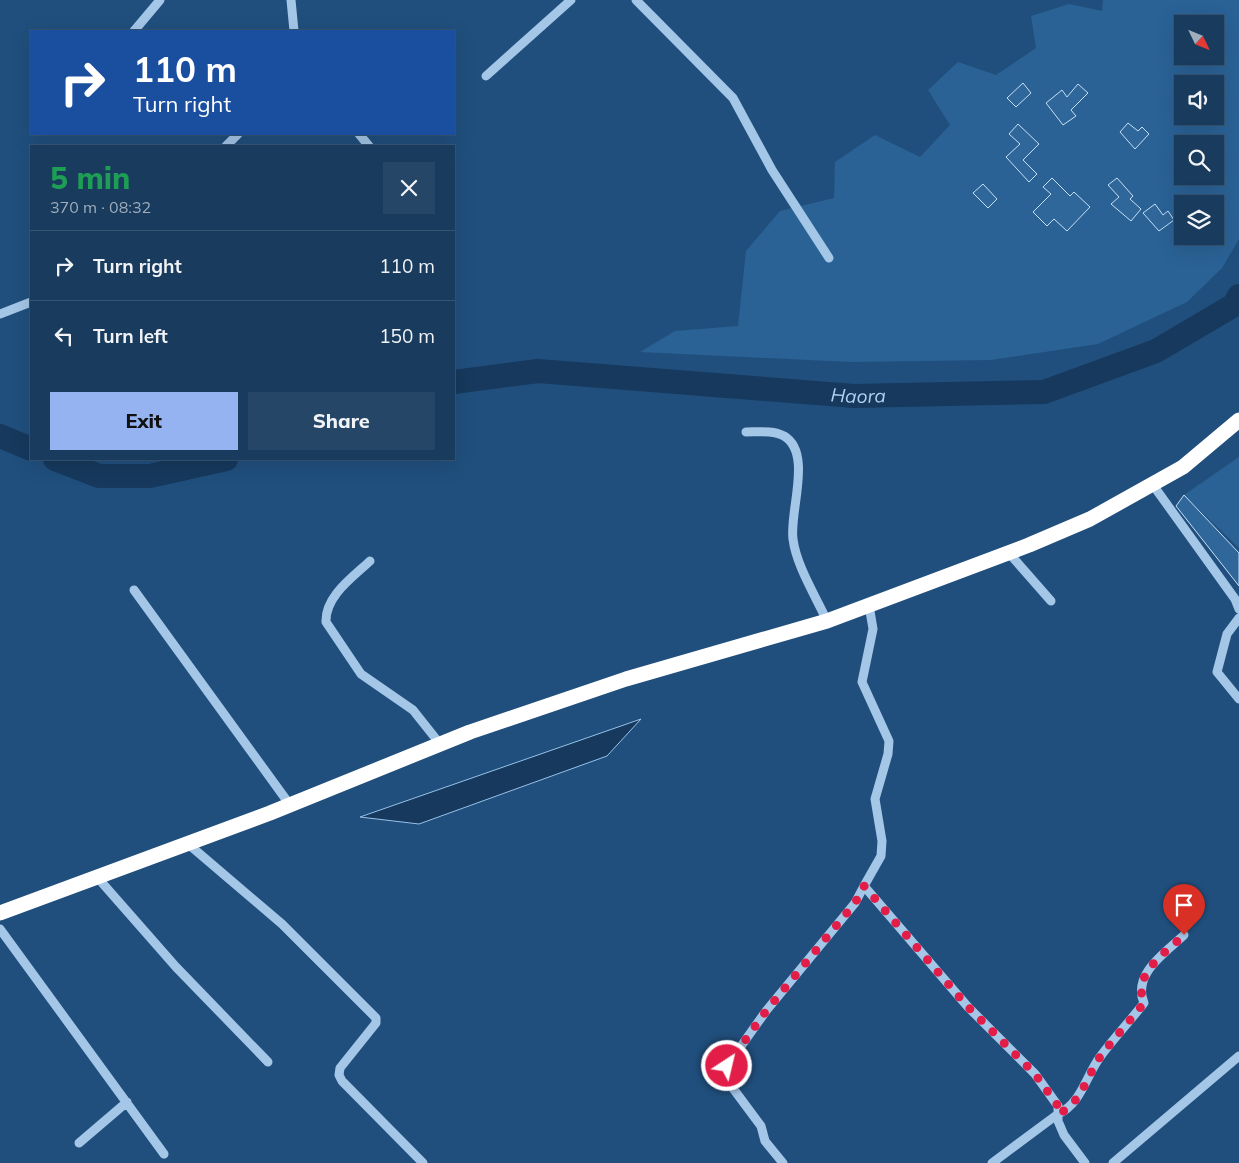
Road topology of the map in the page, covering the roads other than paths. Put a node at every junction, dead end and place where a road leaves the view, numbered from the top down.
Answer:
1 (160, 0) edge
2 (291, 0) edge
3 (571, 0) edge
4 (636, 0) edge
5 (135, 30) edge
6 (294, 30) edge
7 (486, 76) dead end
8 (237, 135) edge
9 (227, 145) edge
10 (829, 258) dead end
11 (30, 302) edge
12 (0, 314) edge
13 (1239, 420) edge
14 (746, 432) dead end
15 (1153, 485) junction
16 (1008, 552) junction
17 (370, 561) dead end
18 (134, 590) dead end
19 (1051, 602) dead end
20 (868, 606) junction
21 (1239, 609) edge
22 (1239, 618) edge
23 (827, 621) junction
24 (1239, 699) edge
25 (440, 744) junction
26 (290, 805) junction
27 (187, 844) junction
28 (97, 877) junction
29 (864, 886) junction
30 (0, 914) edge
31 (0, 929) edge
32 (1184, 935) dead end
33 (1239, 1056) edge
34 (268, 1062) dead end
35 (127, 1102) junction
36 (1058, 1114) junction
37 (80, 1142) dead end
38 (164, 1154) dead end
39 (423, 1163) edge
40 (783, 1163) edge
41 (992, 1163) edge
42 (1085, 1163) edge
43 (1113, 1163) edge

1 - 5 street
2 - 6 street
3 - 7 street
4 - 10 street
8 - 9 street
11 - 12 street
13 - 15 highway
14 - 23 street
15 - 16 highway
15 - 21 street
16 - 19 street
16 - 20 highway
17 - 25 street
18 - 26 street
20 - 23 highway
20 - 29 street
22 - 24 street
23 - 25 highway
25 - 26 highway
26 - 27 highway
27 - 28 highway
27 - 39 street
28 - 30 highway
28 - 34 street
29 - 36 street
29 - 40 street
31 - 35 street
32 - 36 street
33 - 43 street
35 - 37 street
35 - 38 street
36 - 41 street
36 - 42 street

